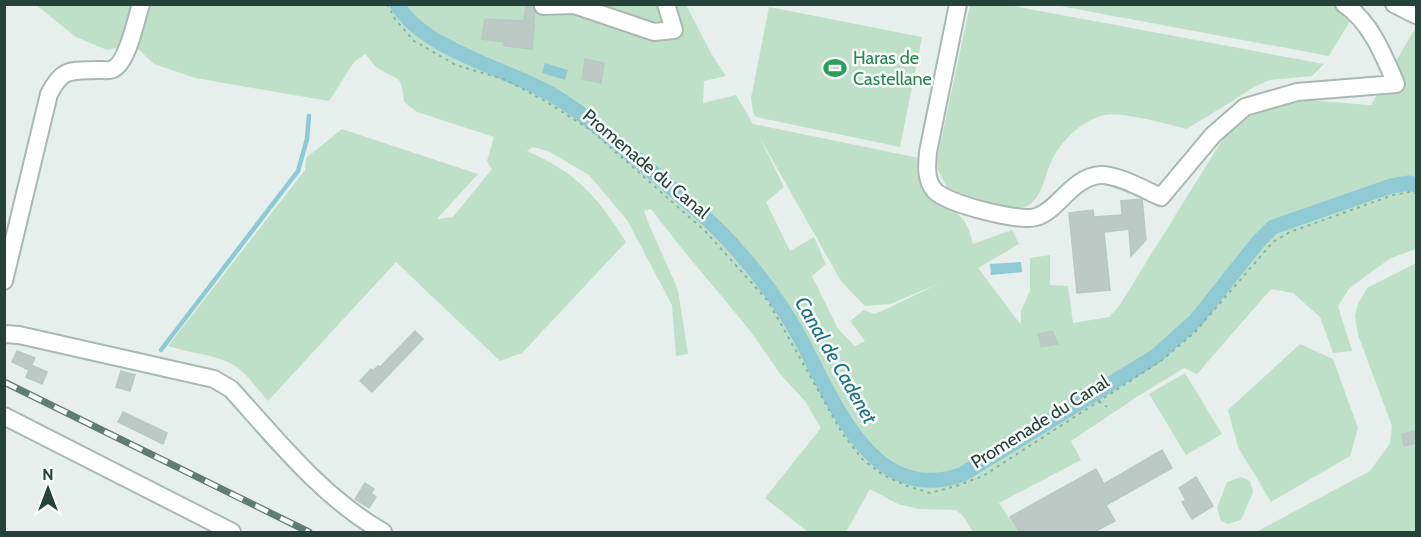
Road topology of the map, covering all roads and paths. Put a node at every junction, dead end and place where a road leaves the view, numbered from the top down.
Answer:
1 (141, 4) edge
2 (387, 4) edge
3 (666, 4) edge
4 (958, 4) edge
5 (1344, 4) edge
6 (1394, 4) edge
7 (543, 6) dead end
8 (1416, 15) edge
9 (1416, 193) edge
10 (4, 281) edge
11 (4, 334) edge
12 (1080, 389) dead end
13 (1099, 402) junction
14 (1107, 407) dead end
15 (4, 416) edge
16 (232, 532) edge
17 (383, 532) edge

1 - 10 street
2 - 13 path, Promenade du Canal
3 - 7 street
4 - 5 street
6 - 8 street
9 - 13 path, Promenade du Canal
11 - 17 street
12 - 13 path, bridge
13 - 14 path, bridge
15 - 16 street

